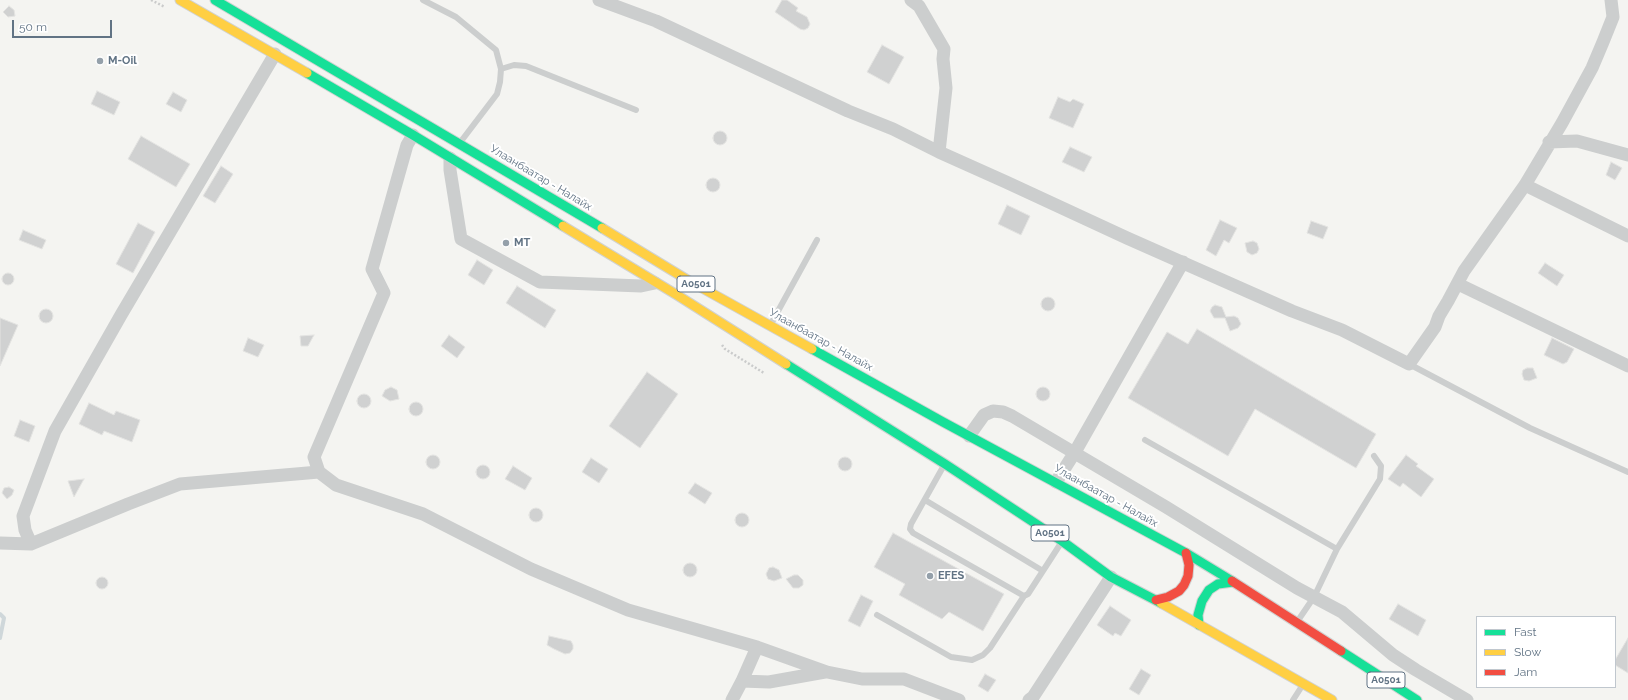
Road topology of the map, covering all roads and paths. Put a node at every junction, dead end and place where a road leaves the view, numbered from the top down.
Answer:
1 (180, 0) edge
2 (215, 0) edge
3 (423, 0) edge
4 (599, 0) edge
5 (911, 0) edge
6 (1611, 0) edge
7 (275, 54) junction
8 (501, 69) junction
9 (636, 110) dead end
10 (413, 135) junction
11 (1549, 142) junction
12 (459, 143) junction
13 (939, 152) junction
14 (1628, 156) edge
15 (450, 158) junction
16 (1525, 185) junction
17 (1628, 236) edge
18 (817, 240) dead end
19 (1183, 262) junction
20 (655, 283) junction
21 (1458, 284) junction
22 (770, 326) junction
23 (1409, 364) junction
24 (1628, 366) edge
25 (969, 436) junction
26 (1145, 440) dead end
27 (1075, 452) junction
28 (1374, 456) dead end
29 (945, 464) junction
30 (318, 472) junction
31 (1628, 472) edge
32 (1056, 482) junction
33 (925, 500) junction
34 (1062, 541) junction
35 (0, 543) edge
36 (31, 544) junction
37 (1337, 549) junction
38 (1186, 553) junction
39 (1043, 572) junction
40 (1110, 577) junction
41 (1233, 582) junction
42 (1024, 596) junction
43 (1314, 597) junction
44 (1156, 600) junction
45 (877, 616) dead end
46 (1297, 622) junction
47 (1199, 625) junction
48 (758, 647) junction
49 (826, 672) junction
50 (742, 681) junction
51 (1303, 684) junction
52 (732, 700) edge
53 (959, 700) edge
54 (1029, 700) edge
55 (1293, 700) edge
56 (1332, 700) edge
57 (1417, 700) edge
58 (1467, 700) edge

1 - 7 highway, A0501
2 - 12 highway, Улаанбаатар - Налайх / A0501
3 - 8 lane
4 - 13 street
5 - 13 street
6 - 11 street
7 - 10 highway, A0501
7 - 36 street
8 - 9 lane
8 - 12 lane
10 - 15 highway, A0501
10 - 30 street
11 - 14 street
11 - 16 street
12 - 22 highway, Улаанбаатар - Налайх / A0501
13 - 19 street
15 - 20 highway, A0501
15 - 20 street
16 - 17 street
16 - 21 street
18 - 22 lane
19 - 23 street
19 - 27 street
20 - 29 highway, A0501
21 - 23 street
21 - 24 street
22 - 25 highway, Улаанбаатар - Налайх / A0501
23 - 31 lane
25 - 27 street
25 - 32 highway, Улаанбаатар - Налайх / A0501
26 - 37 lane
27 - 32 street
27 - 43 street
28 - 37 lane
29 - 33 lane
29 - 34 highway, A0501
30 - 36 street
30 - 48 street
32 - 38 highway, Улаанбаатар - Налайх / A0501
33 - 39 lane
33 - 42 lane
34 - 39 lane
34 - 40 highway, A0501
35 - 36 street
37 - 43 lane
38 - 41 highway, Улаанбаатар - Налайх / A0501
38 - 44 highway
39 - 42 lane
40 - 44 highway, A0501
40 - 54 street
41 - 46 highway, Улаанбаатар - Налайх / A0501
41 - 47 highway
42 - 45 lane
43 - 46 lane
43 - 58 street
44 - 47 highway, A0501
46 - 57 highway, Улаанбаатар - Налайх / A0501
47 - 51 highway, A0501
48 - 49 street
48 - 50 street
49 - 50 street
49 - 53 street
50 - 52 street
51 - 55 lane
51 - 56 highway, A0501

